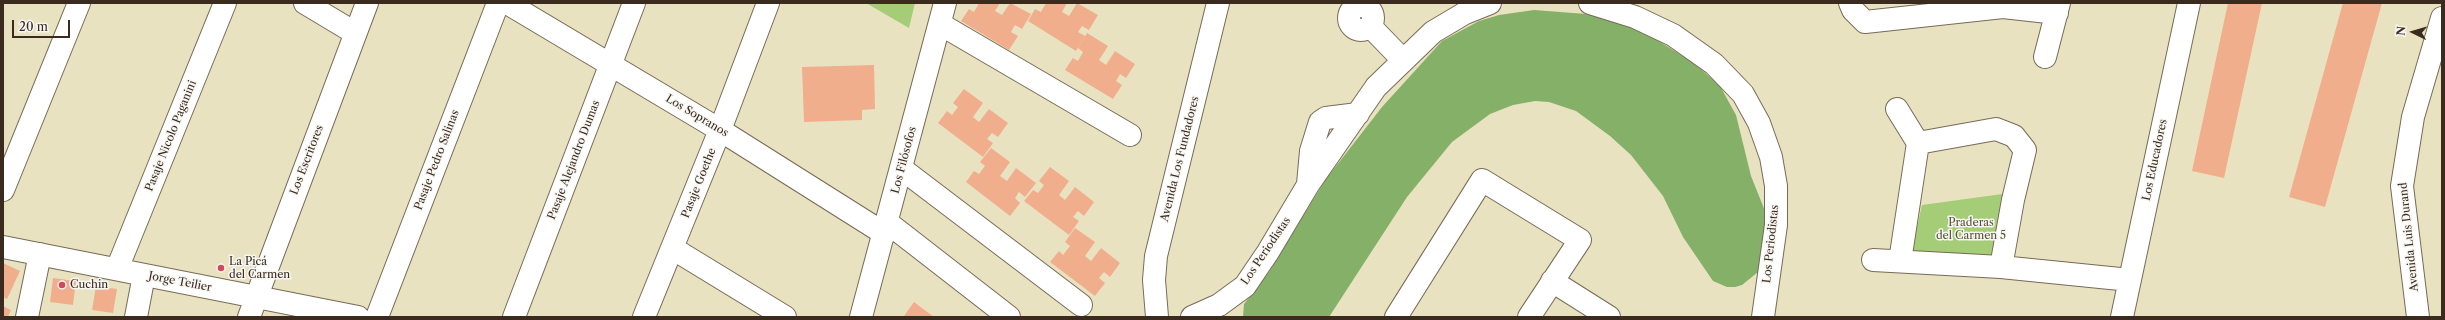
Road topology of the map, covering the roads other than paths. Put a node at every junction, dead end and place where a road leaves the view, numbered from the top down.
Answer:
1 (79, 3) edge
2 (225, 3) edge
3 (305, 3) edge
4 (366, 3) edge
5 (498, 3) edge
6 (507, 3) edge
7 (634, 3) edge
8 (768, 3) edge
9 (945, 3) edge
10 (1218, 3) edge
11 (1490, 3) edge
12 (1590, 3) edge
13 (1850, 3) edge
14 (2189, 3) edge
15 (2058, 8) edge
16 (2442, 18) edge
17 (940, 24) junction
18 (1370, 26) dead end
19 (355, 33) junction
20 (2045, 57) dead end
21 (1402, 59) junction
22 (610, 63) junction
23 (1897, 109) dead end
24 (720, 130) junction
25 (1130, 135) dead end
26 (1918, 143) junction
27 (902, 169) junction
28 (3, 190) edge
29 (886, 229) junction
30 (3, 247) edge
31 (672, 248) junction
32 (40, 254) junction
33 (1873, 260) dead end
34 (1900, 261) junction
35 (2001, 267) junction
36 (117, 269) junction
37 (144, 275) junction
38 (2130, 280) junction
39 (1552, 281) junction
40 (1081, 305) dead end
41 (252, 307) edge
42 (27, 317) edge
43 (136, 317) edge
44 (358, 317) edge
45 (377, 317) edge
46 (514, 317) edge
47 (644, 317) edge
48 (785, 317) edge
49 (861, 317) edge
50 (1009, 317) edge
51 (1157, 317) edge
52 (1192, 317) edge
53 (1396, 317) edge
54 (1529, 317) edge
55 (1609, 317) edge
56 (1763, 317) edge
57 (2122, 317) edge
58 (2418, 317) edge

1 - 28 street
2 - 36 street, Pasaje Nicolo Paganini
3 - 19 street
4 - 19 street, Los Escritores
5 - 45 street, Pasaje Pedro Salinas
6 - 22 street, Los Sopranos
7 - 22 street, Pasaje Alejandro Dumas
8 - 24 street, Pasaje Goethe
9 - 17 street, Los Filósofos
10 - 51 street, Avenida Los Fundadores
11 - 21 street, Los Periodistas
12 - 56 street, Los Periodistas
13 - 15 street
14 - 38 street, Los Educadores
15 - 20 street
16 - 58 street, Avenida Luis Durand
17 - 25 street
17 - 27 street, Los Filósofos
18 - 21 street
19 - 41 street, Los Escritores
21 - 52 street, Los Periodistas
22 - 24 street, Los Sopranos
22 - 46 street, Pasaje Alejandro Dumas
23 - 26 street
24 - 29 street, Los Sopranos
24 - 31 street, Pasaje Goethe
26 - 34 street
26 - 35 street
27 - 29 street, Los Filósofos
27 - 40 street
29 - 49 street, Los Filósofos
29 - 50 street, Los Sopranos
30 - 32 street, Jorge Teilier
31 - 47 street, Pasaje Goethe
31 - 48 street
32 - 36 street, Jorge Teilier
32 - 42 street
33 - 34 street
34 - 35 street
35 - 38 street
36 - 37 street, Jorge Teilier
37 - 41 street, Jorge Teilier
37 - 43 street
38 - 57 street, Los Educadores
39 - 53 street
39 - 54 street
39 - 55 street
41 - 44 street, Jorge Teilier

